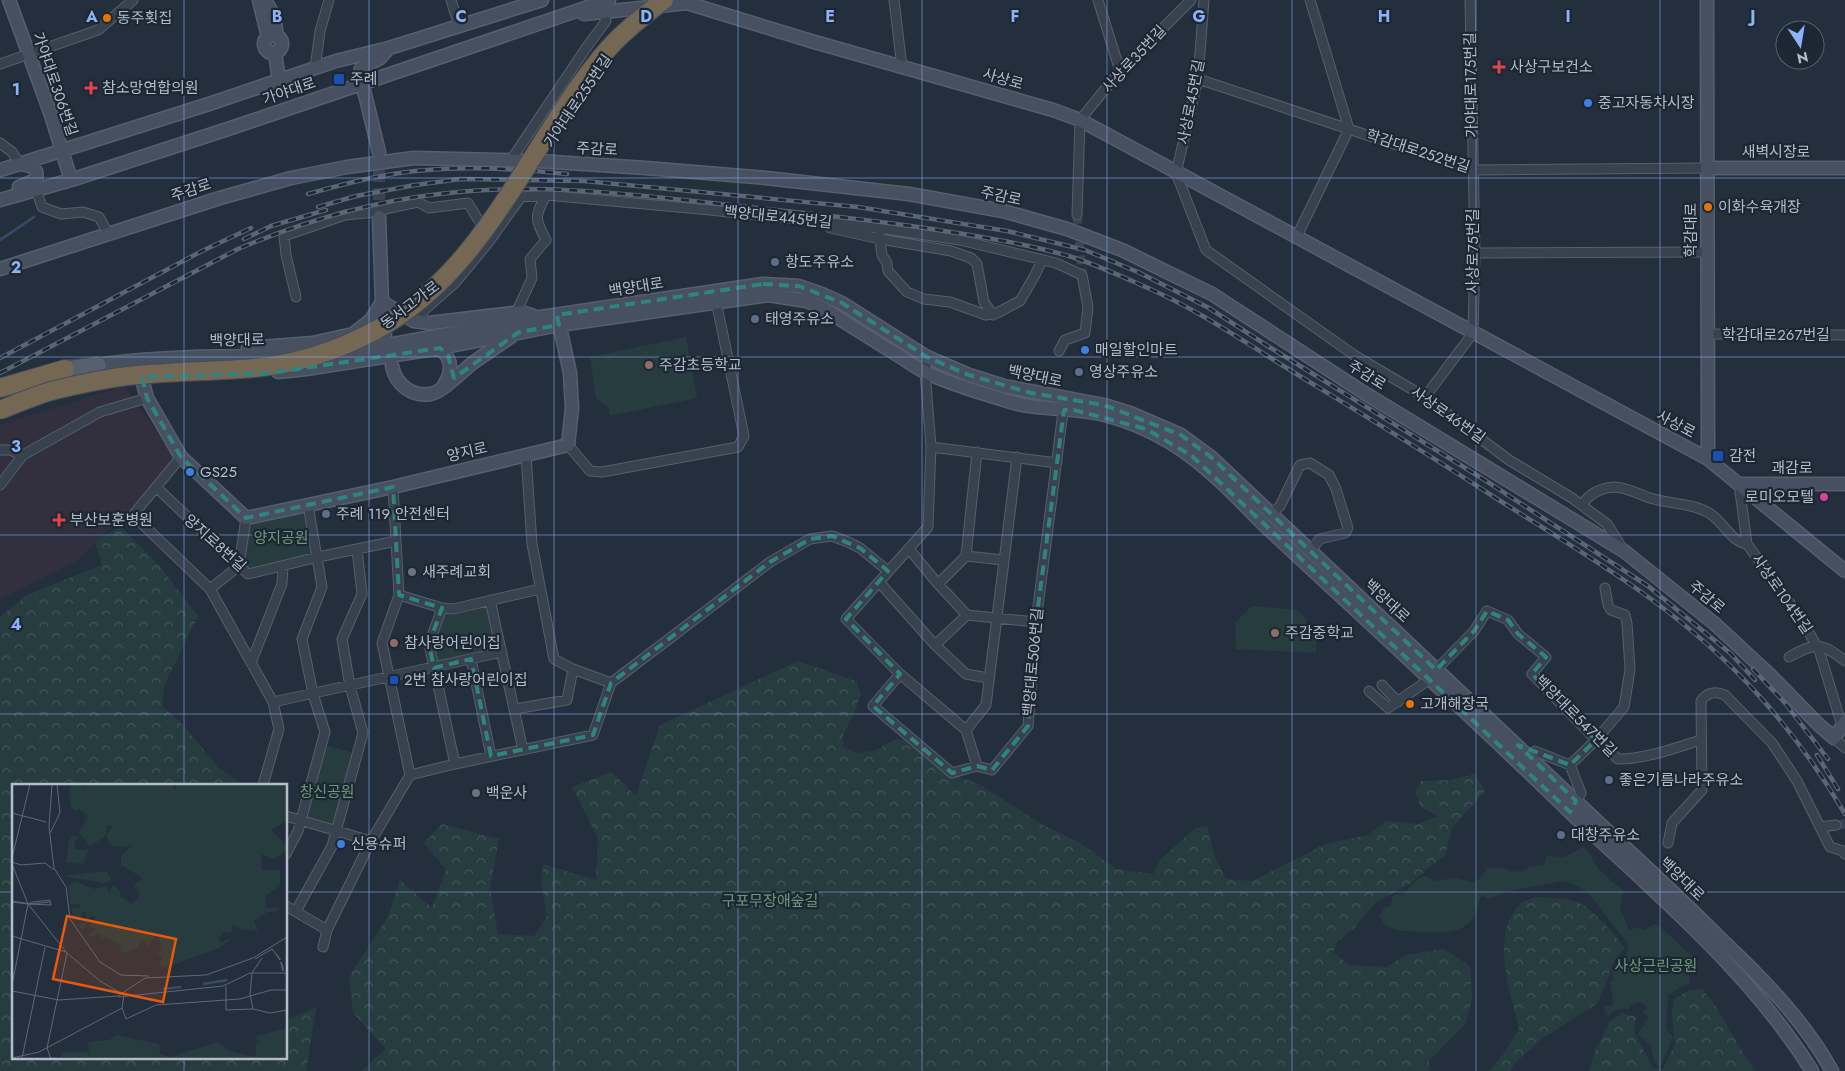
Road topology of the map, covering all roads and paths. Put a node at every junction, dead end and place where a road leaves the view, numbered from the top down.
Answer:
1 (9, 0) edge
2 (133, 0) edge
3 (259, 0) edge
4 (265, 0) edge
5 (329, 0) edge
6 (451, 0) edge
7 (542, 0) edge
8 (608, 0) edge
9 (894, 0) edge
10 (1098, 0) edge
11 (1191, 0) edge
12 (1204, 0) edge
13 (1310, 0) edge
14 (1470, 0) edge
15 (1706, 0) edge
16 (660, 2) edge
17 (688, 2) edge
18 (603, 12) junction
19 (561, 16) junction
20 (459, 26) junction
21 (273, 37) junction
22 (389, 48) junction
23 (28, 55) junction
24 (0, 64) edge
25 (902, 67) junction
26 (315, 68) junction
27 (1120, 71) junction
28 (1198, 78) junction
29 (279, 81) junction
30 (362, 83) junction
31 (1080, 120) junction
32 (1348, 129) junction
33 (0, 143) edge
34 (61, 151) junction
35 (379, 152) tunnel mouth
36 (511, 160) junction
37 (538, 162) junction
38 (20, 164) junction
39 (1707, 168) junction
40 (1845, 168) edge
41 (0, 170) edge
42 (1472, 170) junction
43 (1176, 173) junction
44 (71, 180) junction
45 (36, 189) junction
46 (546, 195) junction
47 (2, 199) edge
48 (1077, 215) tunnel mouth
49 (379, 217) tunnel mouth
50 (781, 218) junction
51 (878, 228) junction
52 (109, 235) junction
53 (1296, 238) junction
54 (880, 239) junction
55 (490, 240) junction
56 (1707, 252) junction
57 (1474, 253) junction
58 (1042, 260) junction
59 (0, 269) edge
60 (296, 297) dead end
61 (716, 301) junction
62 (382, 302) junction
63 (516, 313) junction
64 (992, 315) junction
65 (541, 318) junction
66 (558, 320) junction
67 (425, 322) junction
68 (518, 332) junction
69 (1473, 333) junction
70 (1707, 334) junction
71 (1845, 335) edge
72 (385, 336) dead end
73 (440, 348) junction
74 (1059, 351) dead end
75 (927, 357) junction
76 (141, 360) junction
77 (98, 365) junction
78 (392, 366) dead end
79 (65, 369) joint
80 (925, 372) junction
81 (142, 377) junction
82 (102, 382) junction
83 (0, 388) edge
84 (441, 390) junction
85 (66, 394) joint
86 (0, 396) edge
87 (1425, 397) junction
88 (147, 398) junction
89 (0, 401) edge
90 (1064, 404) junction
91 (0, 411) edge
92 (0, 418) edge
93 (568, 445) junction
94 (931, 447) junction
95 (0, 450) edge
96 (977, 452) junction
97 (23, 455) junction
98 (526, 455) junction
99 (181, 457) junction
100 (1017, 457) junction
101 (1708, 459) junction
102 (1057, 463) junction
103 (1739, 484) junction
104 (1845, 484) edge
105 (0, 485) edge
106 (393, 487) junction
107 (157, 488) junction
108 (308, 505) junction
109 (1582, 505) junction
110 (1271, 514) junction
111 (246, 518) junction
112 (396, 541) junction
113 (1747, 544) junction
114 (357, 549) junction
115 (909, 549) junction
116 (1310, 551) junction
117 (1624, 551) junction
118 (966, 556) junction
119 (318, 557) junction
120 (1003, 560) junction
121 (239, 566) junction
122 (283, 566) junction
123 (888, 571) junction
124 (1845, 571) edge
125 (878, 582) junction
126 (938, 584) junction
127 (1605, 588) dead end
128 (210, 589) junction
129 (540, 589) junction
130 (398, 595) junction
131 (490, 600) junction
132 (442, 608) junction
133 (967, 615) junction
134 (998, 618) junction
135 (1036, 622) junction
136 (935, 645) junction
137 (1817, 646) junction
138 (502, 652) junction
139 (1789, 656) dead end
140 (471, 659) junction
141 (1845, 661) edge
142 (251, 663) junction
143 (434, 668) junction
144 (573, 668) junction
145 (900, 674) junction
146 (1433, 675) junction
147 (388, 678) junction
148 (988, 678) junction
149 (611, 683) junction
150 (1382, 685) dead end
151 (350, 686) junction
152 (1369, 690) dead end
153 (312, 694) junction
154 (273, 702) junction
155 (1398, 702) junction
156 (515, 709) junction
157 (1843, 724) edge
158 (966, 730) junction
159 (1834, 738) junction
160 (1596, 740) junction
161 (1701, 740) junction
162 (1845, 748) edge
163 (523, 750) junction
164 (491, 756) junction
165 (1529, 756) junction
166 (455, 764) junction
167 (1570, 765) junction
168 (977, 766) junction
169 (410, 775) junction
170 (263, 784) edge
171 (1573, 806) junction
172 (288, 817) edge
173 (300, 820) junction
174 (1836, 825) tunnel mouth
175 (1820, 827) junction
176 (335, 830) junction
177 (371, 841) junction
178 (1668, 843) dead end
179 (288, 850) edge
180 (1845, 854) edge
181 (288, 907) edge
182 (296, 912) junction
183 (327, 930) junction
184 (322, 947) dead end
185 (1812, 1071) edge
186 (1832, 1071) edge

1 - 23 main road, 가야대로306번길
2 - 23 street
3 - 21 main road
4 - 21 main road
5 - 26 street
6 - 20 street
7 - 20 main road, 가야대로
8 - 19 main road, 가야대로
9 - 25 street
10 - 27 street
11 - 27 street, 사상로35번길
12 - 28 street, 사상로45번길
13 - 32 street
14 - 42 street, 가야대로175번길
15 - 39 main road, 학감대로
16 - 17 main road
16 - 18 main road
16 - 37 street, 가야대로255번길
16 - 89 highway, 동서고가로
16 - 91 highway, 동서고가로, bridge
17 - 25 main road, 사상로
18 - 19 main road
18 - 36 street, 가야대로255번길
19 - 30 main road, 가야대로
20 - 22 main road, 가야대로
21 - 29 main road
22 - 26 main road, 가야대로
22 - 30 main road
23 - 24 street
23 - 34 main road, 가야대로306번길
25 - 31 main road, 사상로
26 - 29 main road, 가야대로
27 - 31 street, 사상로35번길
28 - 32 street, 학감대로252번길
28 - 43 street, 사상로45번길
29 - 34 main road, 가야대로
30 - 35 main road
30 - 44 main road, 가야대로
31 - 43 main road, 사상로
31 - 48 street
32 - 42 street, 학감대로252번길
32 - 53 street
33 - 38 street
34 - 38 main road, 가야대로
34 - 44 main road, 가야대로306번길
36 - 37 main road, 주감로
36 - 52 main road, 주감로
37 - 117 main road, 주감로
38 - 41 main road, 가야대로
38 - 47 main road
39 - 40 main road, 새벽시장로
39 - 42 street, 학감대로252번길
39 - 56 main road, 학감대로
42 - 57 street, 사상로75번길
43 - 53 main road, 사상로
43 - 87 street, 사상로46번길
44 - 45 main road, 가야대로
45 - 47 main road, 가야대로
45 - 52 street
46 - 50 street, 백양대로445번길
46 - 55 street, 백양대로445번길
46 - 63 street
49 - 62 main road
50 - 51 street, 백양대로445번길
50 - 54 street
51 - 54 street
51 - 58 street, 백양대로445번길
52 - 59 main road, 주감로
53 - 69 main road, 사상로
54 - 64 street
54 - 64 street
55 - 60 street
55 - 67 street, 백양대로445번길
56 - 57 street
56 - 70 main road, 학감대로
57 - 69 street, 사상로75번길
58 - 64 street
58 - 74 street, 백양대로445번길
61 - 66 main road, 백양대로
61 - 80 main road, 백양대로
61 - 93 street
62 - 67 main road
62 - 72 main road
62 - 76 main road
63 - 65 main road
63 - 67 main road
65 - 66 main road, 백양대로
65 - 76 main road, 백양대로
66 - 68 main road, 백양대로
66 - 75 main road, 백양대로
66 - 93 main road
68 - 73 main road, 백양대로
68 - 84 main road
69 - 87 street
69 - 101 main road, 사상로
70 - 71 street, 학감대로267번길
70 - 101 main road, 학감대로
73 - 81 main road, 백양대로
73 - 84 main road
75 - 80 street
75 - 90 main road, 백양대로
76 - 77 main road, 백양대로
76 - 81 main road
77 - 79 main road
77 - 86 main road, 백양대로
78 - 84 main road
79 - 83 highway
80 - 90 main road, 백양대로
80 - 94 street
81 - 82 main road, 백양대로
81 - 88 main road
82 - 85 main road
82 - 91 main road, 백양대로
85 - 92 highway
87 - 109 street, 사상로46번길
88 - 97 street
88 - 99 main road
90 - 102 street, 백양대로506번길
90 - 110 main road, 백양대로
90 - 146 main road, 백양대로
93 - 98 main road, 양지로
94 - 96 street
94 - 115 street
95 - 97 street
96 - 100 street
96 - 118 street
97 - 105 street
98 - 106 main road, 양지로
98 - 129 street
99 - 107 street
99 - 111 main road
100 - 102 street
100 - 120 street
101 - 103 main road, 사상로
102 - 135 street, 백양대로506번길
103 - 104 main road, 괘감로
103 - 113 street, 사상로104번길
103 - 124 main road, 사상로
106 - 108 main road, 양지로
106 - 112 street
107 - 121 street, 양지로8번길
107 - 128 street
108 - 111 main road, 양지로
108 - 119 street
109 - 113 street
109 - 117 street, 사상로46번길
110 - 116 main road, 백양대로
110 - 116 street
111 - 121 street
112 - 114 street, 양지로8번길
112 - 130 street
113 - 137 street, 사상로104번길
114 - 119 street, 양지로8번길
114 - 151 street
115 - 123 street
115 - 126 street
116 - 146 main road, 백양대로
117 - 159 main road, 주감로
118 - 120 street
118 - 126 street
119 - 122 street, 양지로8번길
119 - 153 street
120 - 134 street
121 - 122 street, 양지로8번길
121 - 128 street
122 - 142 street
123 - 125 street
123 - 149 street
125 - 136 street
125 - 145 street
126 - 133 street
127 - 160 street
128 - 142 street
129 - 131 street
129 - 144 street
130 - 132 street
130 - 147 street
131 - 132 street
131 - 138 street
132 - 143 street
133 - 134 street
133 - 136 street
134 - 135 street
134 - 148 street
135 - 168 street, 백양대로506번길
136 - 148 street
137 - 139 street, 사상로104번길
137 - 141 street, 사상로104번길
137 - 157 street, 사상로104번길
138 - 140 street
138 - 156 street
140 - 143 street
140 - 164 street
142 - 154 street
143 - 147 street
143 - 166 street
144 - 149 street
144 - 156 street
145 - 158 street
145 - 168 street, 백양대로506번길
146 - 155 street
146 - 160 street, 백양대로547번길
146 - 165 main road, 백양대로
146 - 171 main road, 백양대로
147 - 151 street
147 - 169 street
148 - 158 street
149 - 163 street
150 - 155 street
151 - 153 street
151 - 176 street
152 - 155 street
153 - 154 street
153 - 173 street
154 - 170 street
156 - 163 street
157 - 159 main road
158 - 168 street
159 - 162 street
160 - 161 street, 백양대로547번길
160 - 167 street
161 - 175 street
161 - 178 street
163 - 164 street
164 - 166 street
165 - 167 street
165 - 171 main road, 백양대로
166 - 169 street
167 - 171 street
169 - 177 street
171 - 185 main road, 백양대로
171 - 186 main road, 백양대로
172 - 173 street
173 - 176 street
173 - 179 street
174 - 175 street
175 - 180 street
176 - 177 street
176 - 182 street
177 - 183 street
181 - 182 street
182 - 183 street
183 - 184 street

